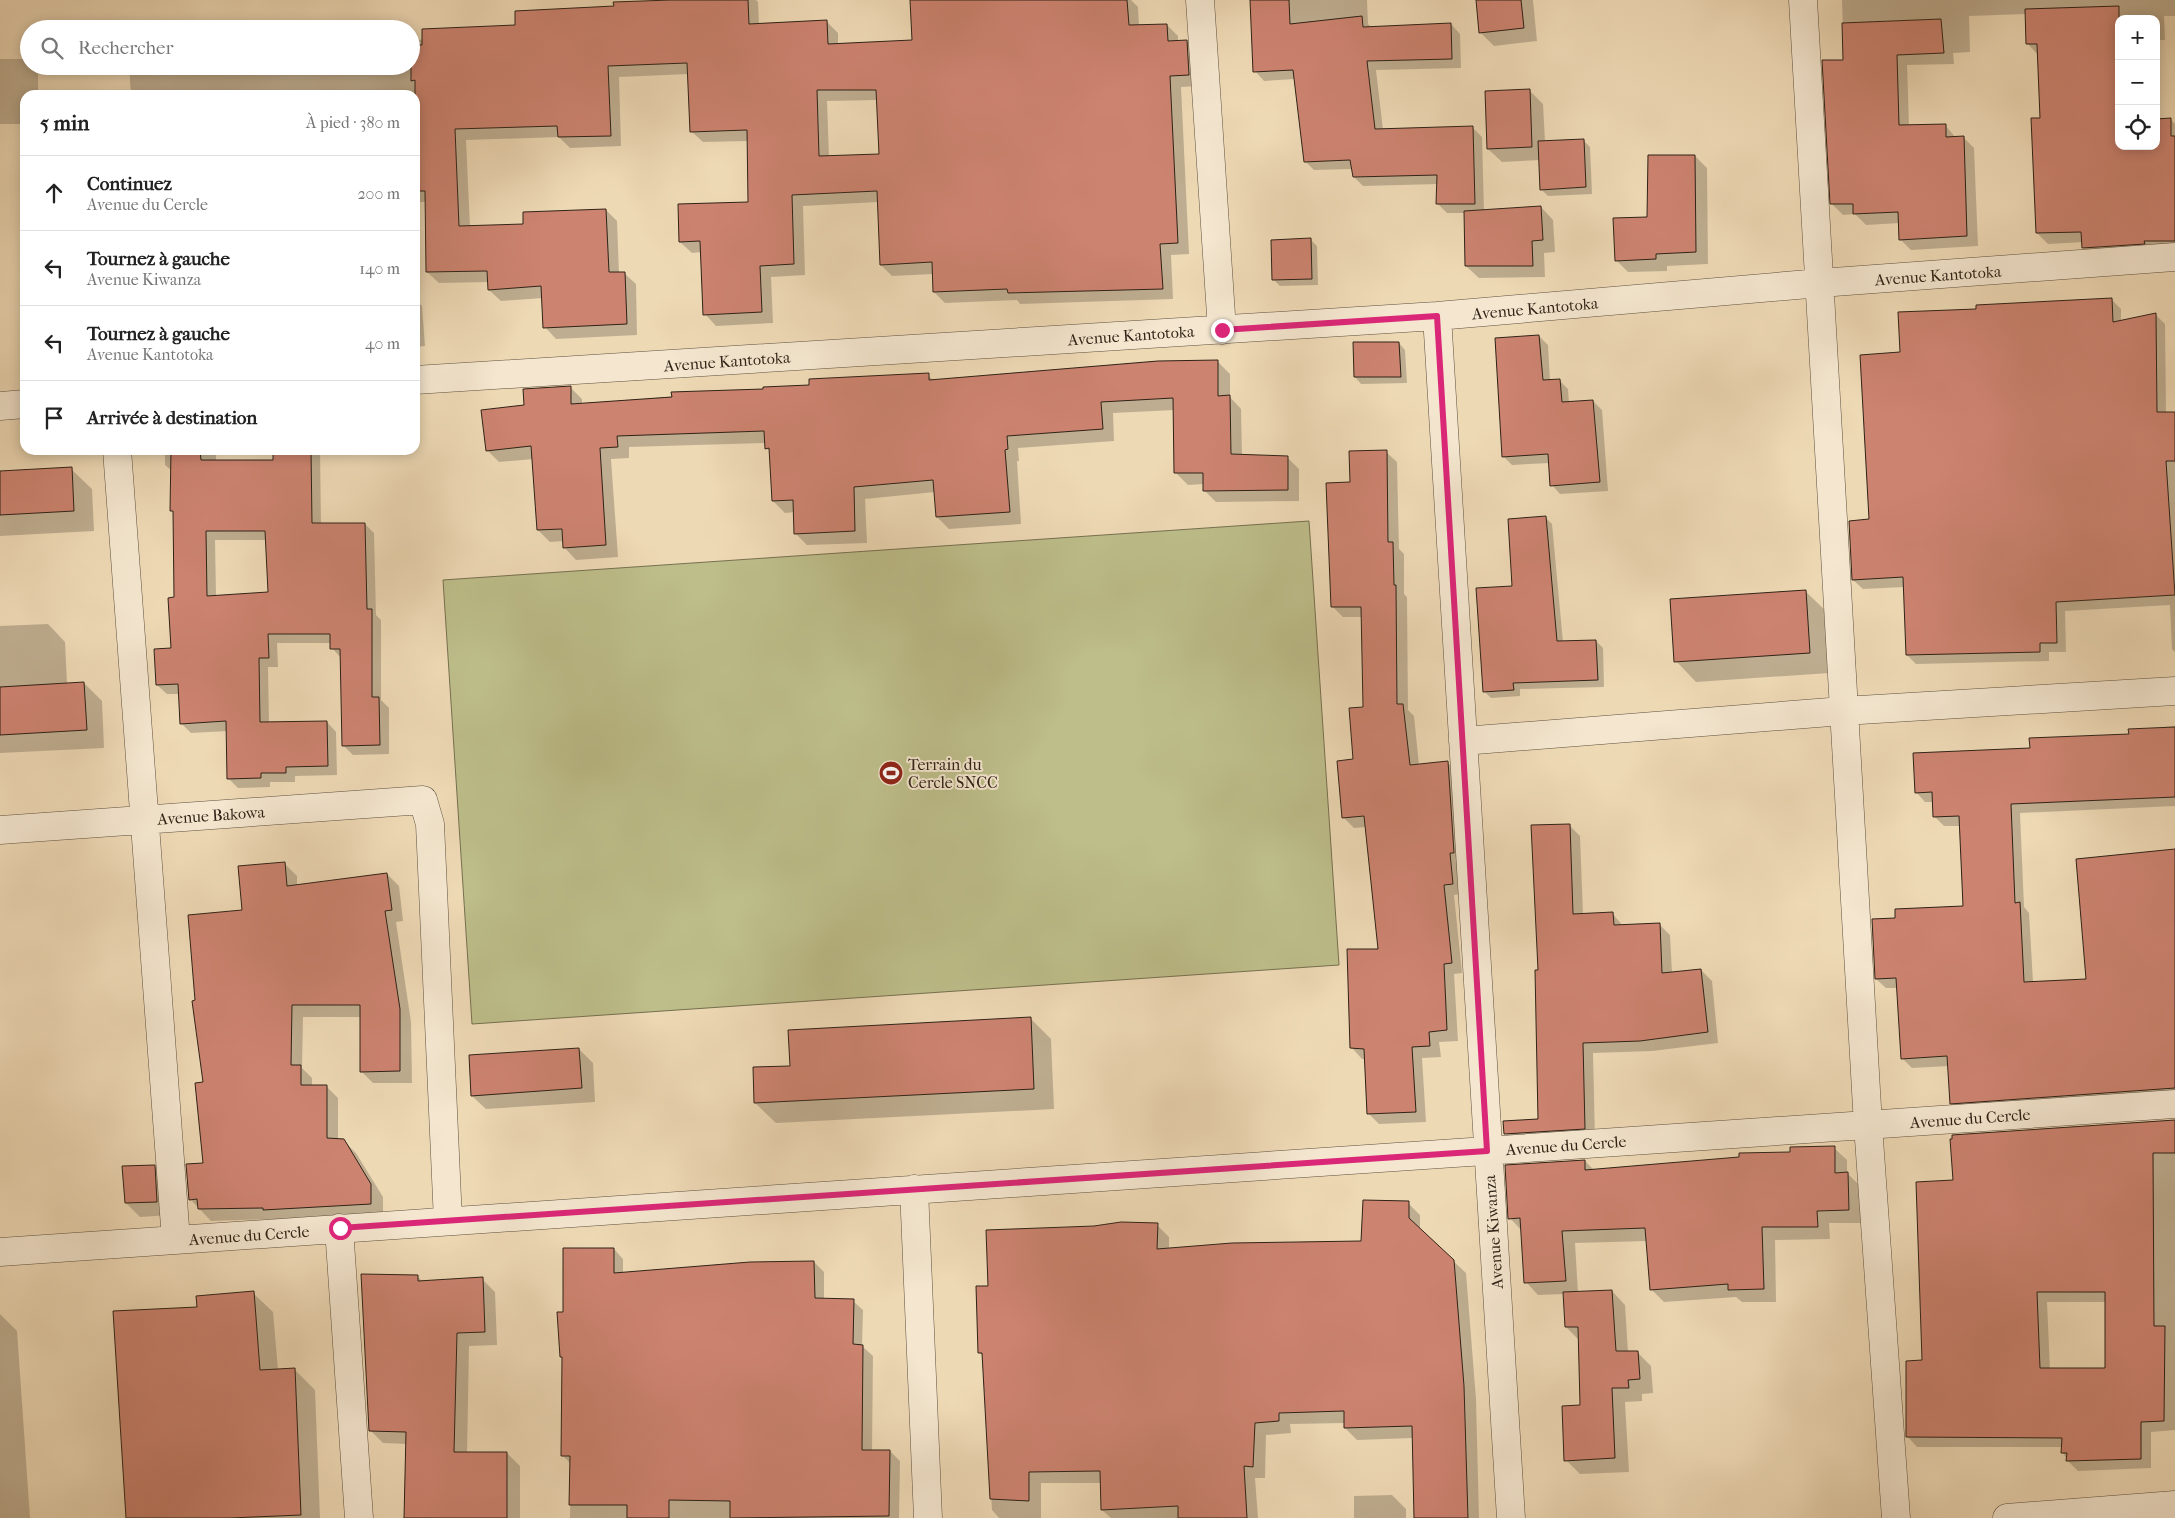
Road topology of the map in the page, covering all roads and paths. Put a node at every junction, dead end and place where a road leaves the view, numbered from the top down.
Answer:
1 (1200, 0) edge
2 (1803, 0) edge
3 (2175, 257) edge
4 (1820, 283) junction
5 (1437, 316) junction
6 (1222, 330) junction
7 (420, 380) edge
8 (20, 404) edge
9 (0, 406) edge
10 (117, 455) edge
11 (2175, 692) edge
12 (1843, 712) junction
13 (1463, 740) junction
14 (145, 820) junction
15 (0, 830) edge
16 (2175, 1104) edge
17 (1868, 1125) junction
18 (1487, 1151) junction
19 (914, 1189) junction
20 (448, 1221) junction
21 (340, 1228) junction
22 (176, 1240) junction
23 (0, 1252) edge
24 (2175, 1505) edge
25 (359, 1518) edge
26 (928, 1518) edge
27 (1511, 1518) edge
28 (1896, 1518) edge
29 (2007, 1518) edge

1 - 6 street
2 - 4 street
3 - 4 street, Avenue Kantotoka
4 - 5 street, Avenue Kantotoka
4 - 12 street
5 - 6 street, Avenue Kantotoka
5 - 13 street, Avenue Kiwanza
6 - 7 street, Avenue Kantotoka
8 - 9 street
10 - 14 street
11 - 12 street
12 - 13 street
12 - 17 street
13 - 18 street, Avenue Kiwanza
14 - 15 street, Avenue Bakowa
14 - 20 street, Avenue Bakowa
14 - 22 street
16 - 17 street, Avenue du Cercle
17 - 18 street, Avenue du Cercle
17 - 28 street
18 - 19 street, Avenue du Cercle
18 - 27 street, Avenue Kiwanza
19 - 20 street, Avenue du Cercle
19 - 26 street
20 - 21 street, Avenue du Cercle
21 - 22 street, Avenue du Cercle
21 - 25 street
22 - 23 street, Avenue du Cercle
24 - 29 street

